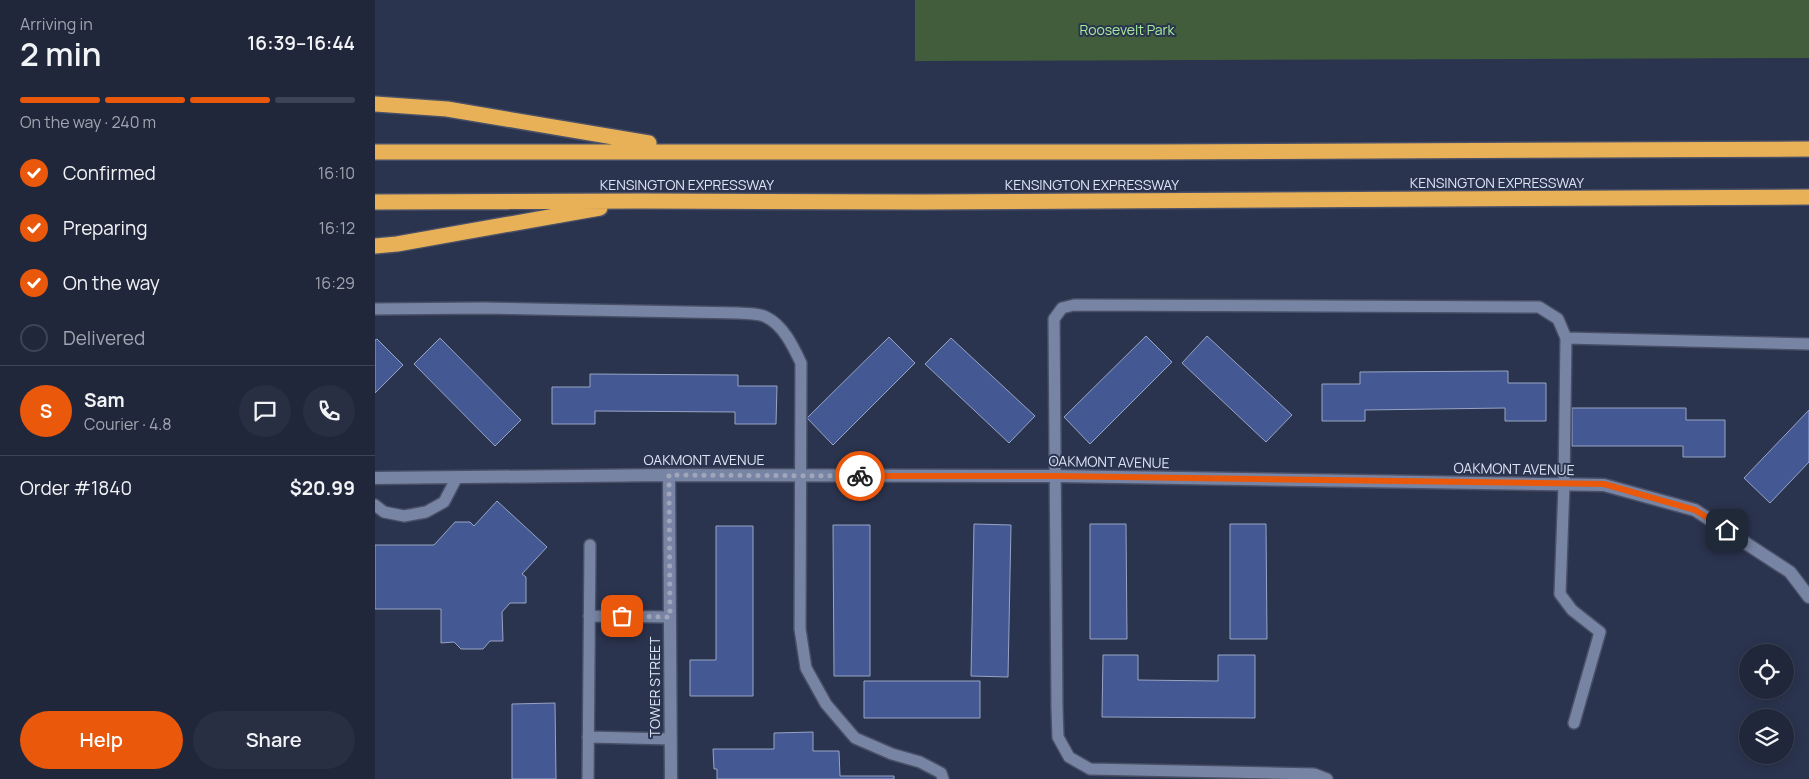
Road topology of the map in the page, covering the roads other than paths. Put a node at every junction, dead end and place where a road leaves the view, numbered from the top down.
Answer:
1 (375, 104) edge
2 (1809, 149) edge
3 (690, 150) junction
4 (375, 152) edge
5 (1809, 197) edge
6 (643, 201) junction
7 (375, 202) edge
8 (375, 246) edge
9 (375, 309) edge
10 (1566, 338) junction
11 (1809, 344) edge
12 (669, 475) junction
13 (801, 475) junction
14 (1055, 476) junction
15 (457, 477) junction
16 (375, 478) edge
17 (1564, 484) junction
18 (375, 505) edge
19 (590, 546) dead end
20 (1809, 597) edge
21 (589, 616) junction
22 (670, 617) junction
23 (1574, 723) dead end
24 (588, 737) junction
25 (671, 739) junction
26 (587, 779) edge
27 (671, 779) edge
28 (943, 779) edge
29 (1327, 779) edge

1 - 3 highway
2 - 3 highway
3 - 4 highway
5 - 6 highway, KENSINGTON EXPRESSWAY
6 - 7 highway, KENSINGTON EXPRESSWAY
6 - 8 highway
9 - 13 lane
10 - 11 lane
10 - 14 lane
10 - 17 lane
12 - 13 street, OAKMONT AVENUE
12 - 15 street, OAKMONT AVENUE
12 - 22 street, TOWER STREET
13 - 14 street, OAKMONT AVENUE
13 - 28 lane
14 - 17 street, OAKMONT AVENUE
14 - 29 lane
15 - 16 street, OAKMONT AVENUE
15 - 18 lane
17 - 20 street, OAKMONT AVENUE
17 - 23 lane
19 - 21 lane
21 - 22 lane
21 - 24 lane
22 - 25 street, TOWER STREET
24 - 25 lane
24 - 26 lane
25 - 27 street, TOWER STREET

